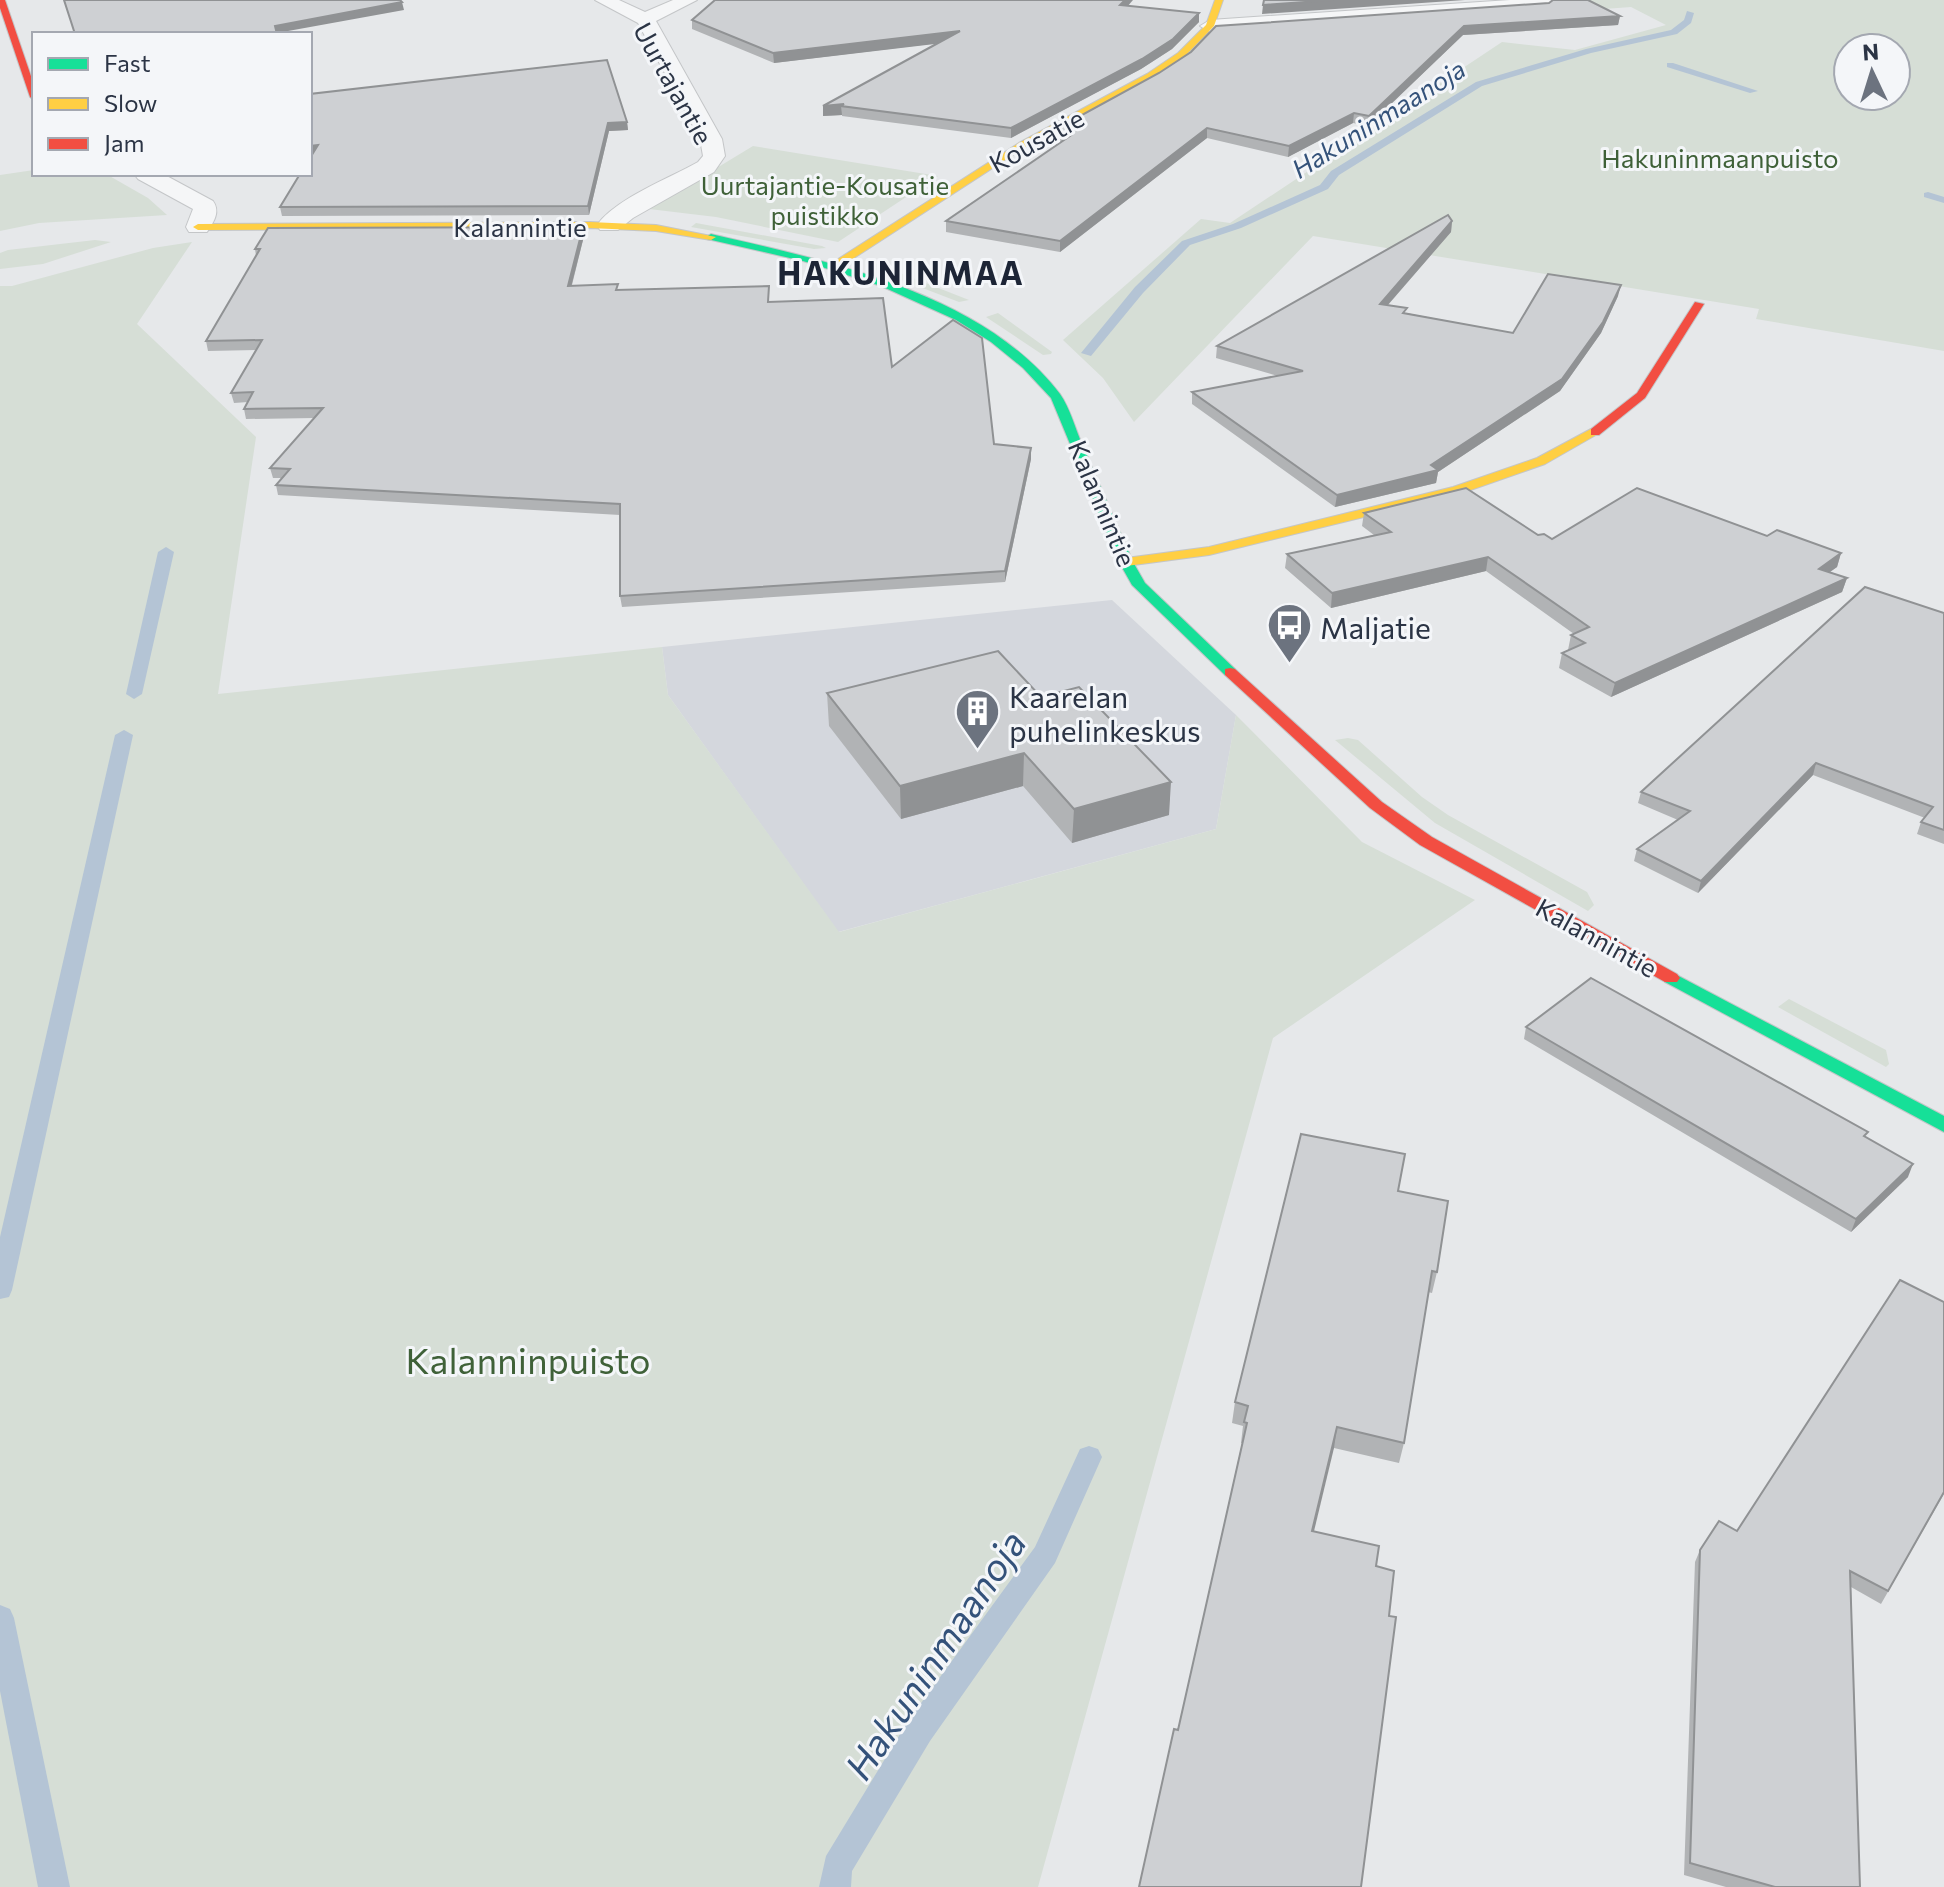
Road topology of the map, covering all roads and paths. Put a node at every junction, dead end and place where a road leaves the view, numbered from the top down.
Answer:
1 (1, 0) edge
2 (604, 0) edge
3 (688, 0) edge
4 (1219, 0) edge
5 (1547, 3) edge
6 (645, 19) junction
7 (1210, 26) junction
8 (32, 91) edge
9 (150, 176) edge
10 (609, 225) junction
11 (198, 227) joint
12 (836, 265) junction
13 (1699, 304) dead end
14 (1126, 562) junction
15 (1944, 1125) edge

1 - 8 street
2 - 6 street, Uurtajantie
3 - 6 street
4 - 7 street, Kousatie
5 - 7 street
6 - 10 street, Uurtajantie
7 - 12 street, Kousatie
9 - 11 street
10 - 11 street, Kalannintie
10 - 12 street, Kalannintie
12 - 14 street, Kalannintie
13 - 14 street
14 - 15 street, Kalannintie

